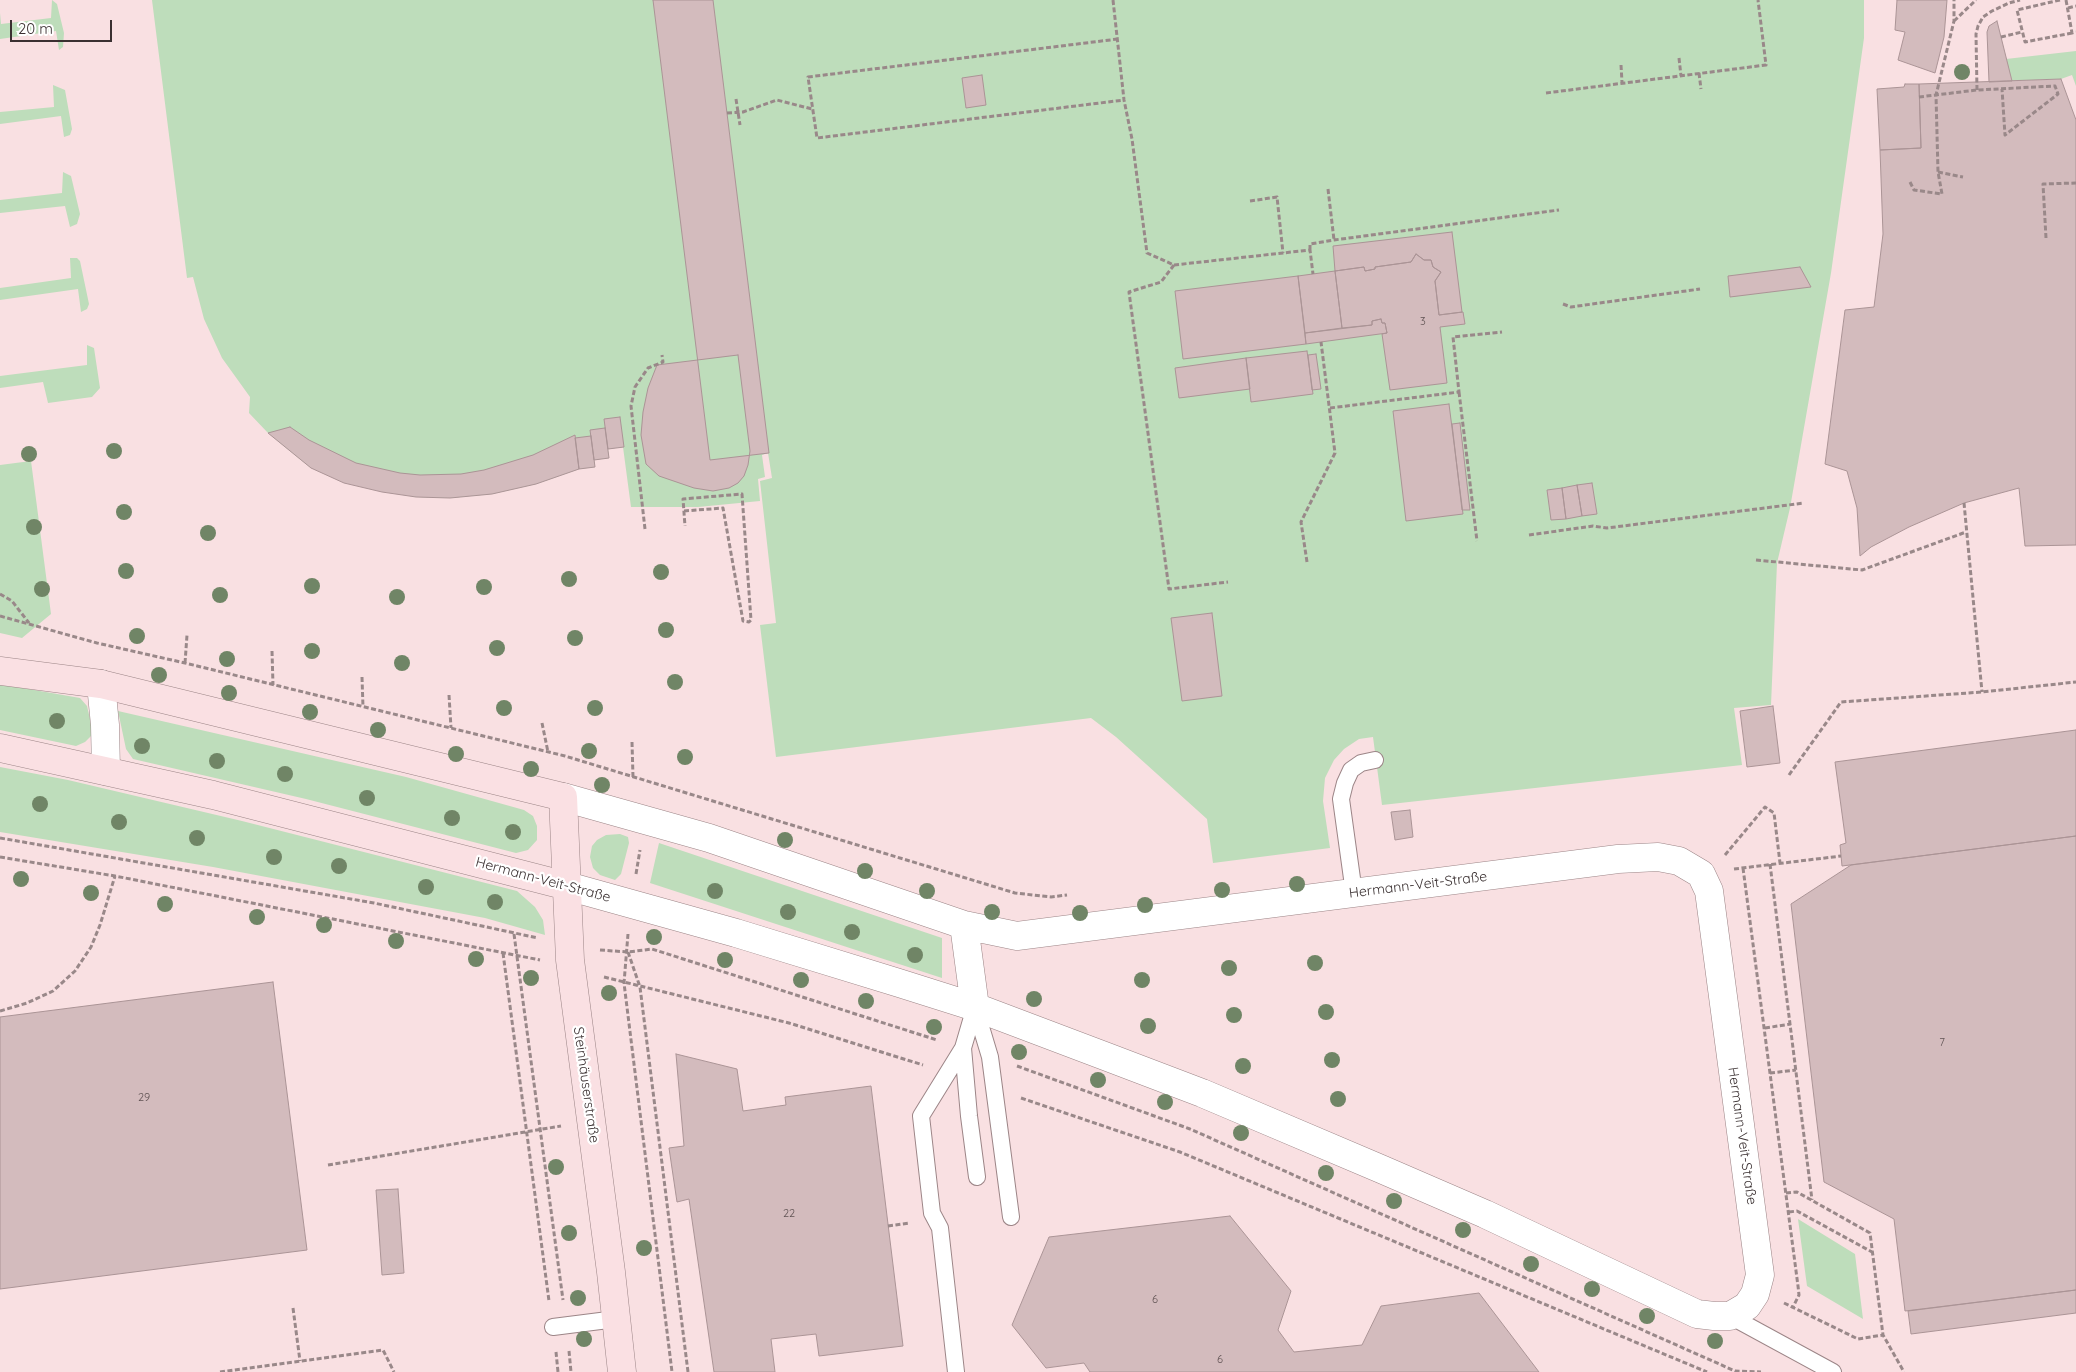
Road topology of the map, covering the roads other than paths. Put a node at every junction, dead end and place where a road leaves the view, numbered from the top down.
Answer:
1 (0, 671) edge
2 (101, 684) junction
3 (0, 748) edge
4 (1375, 760) dead end
5 (106, 771) junction
6 (563, 797) junction
7 (567, 886) junction
8 (1354, 893) junction
9 (964, 925) junction
10 (975, 1008) junction
11 (963, 1048) junction
12 (977, 1177) dead end
13 (1011, 1217) dead end
14 (1730, 1316) junction
15 (616, 1319) junction
16 (559, 1326) road end
17 (622, 1372) edge
18 (956, 1372) edge
19 (1833, 1372) edge

1 - 2 street, Hermann-Veit-Straße
2 - 5 street
2 - 6 street, Hermann-Veit-Straße
3 - 5 street, Hermann-Veit-Straße
4 - 8 lane
5 - 7 street, Hermann-Veit-Straße
6 - 7 street, Steinhäuserstraße
6 - 9 street, Hermann-Veit-Straße
7 - 10 street, Hermann-Veit-Straße
7 - 15 street, Steinhäuserstraße
8 - 9 street, Hermann-Veit-Straße
8 - 14 street, Hermann-Veit-Straße
9 - 10 street
10 - 11 lane
10 - 13 lane
10 - 14 street, Hermann-Veit-Straße
11 - 12 lane
11 - 18 lane
14 - 19 lane
15 - 16 lane
15 - 17 street, Steinhäuserstraße

